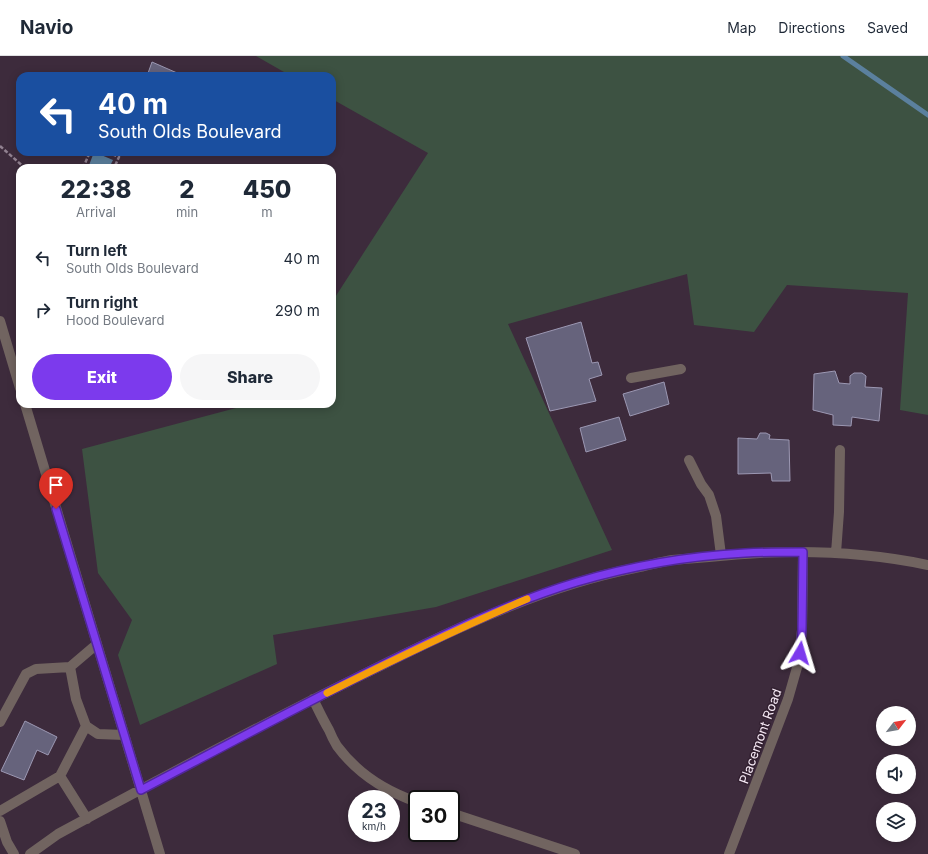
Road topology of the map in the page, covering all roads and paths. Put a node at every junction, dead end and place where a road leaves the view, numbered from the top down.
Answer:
1 (0, 146) edge
2 (117, 156) edge
3 (20, 164) edge
4 (116, 164) edge
5 (0, 321) edge
6 (681, 369) dead end
7 (16, 375) edge
8 (631, 378) dead end
9 (26, 408) edge
10 (840, 450) dead end
11 (689, 460) dead end
12 (803, 552) junction
13 (836, 553) junction
14 (721, 555) junction
15 (928, 565) edge
16 (97, 644) junction
17 (70, 667) junction
18 (313, 699) junction
19 (0, 722) edge
20 (86, 726) junction
21 (124, 735) junction
22 (60, 776) junction
23 (141, 790) junction
24 (408, 799) edge
25 (0, 811) edge
26 (460, 816) edge
27 (86, 819) junction
28 (0, 821) edge
29 (33, 853) edge
30 (14, 854) edge
31 (160, 854) edge
32 (575, 854) edge
33 (729, 854) edge

1 - 3 path
2 - 4 path
5 - 7 street
6 - 8 street
9 - 16 street
10 - 13 street
11 - 14 street
12 - 13 street
12 - 14 street
12 - 33 street, Placemont Road
13 - 15 street
14 - 18 street
16 - 17 street
16 - 21 street
17 - 19 street
17 - 20 street
18 - 23 street
18 - 24 street
20 - 21 street
20 - 22 street
21 - 23 street
22 - 25 street
22 - 27 street
23 - 27 street
23 - 31 street
26 - 32 street
27 - 29 street
28 - 30 street

